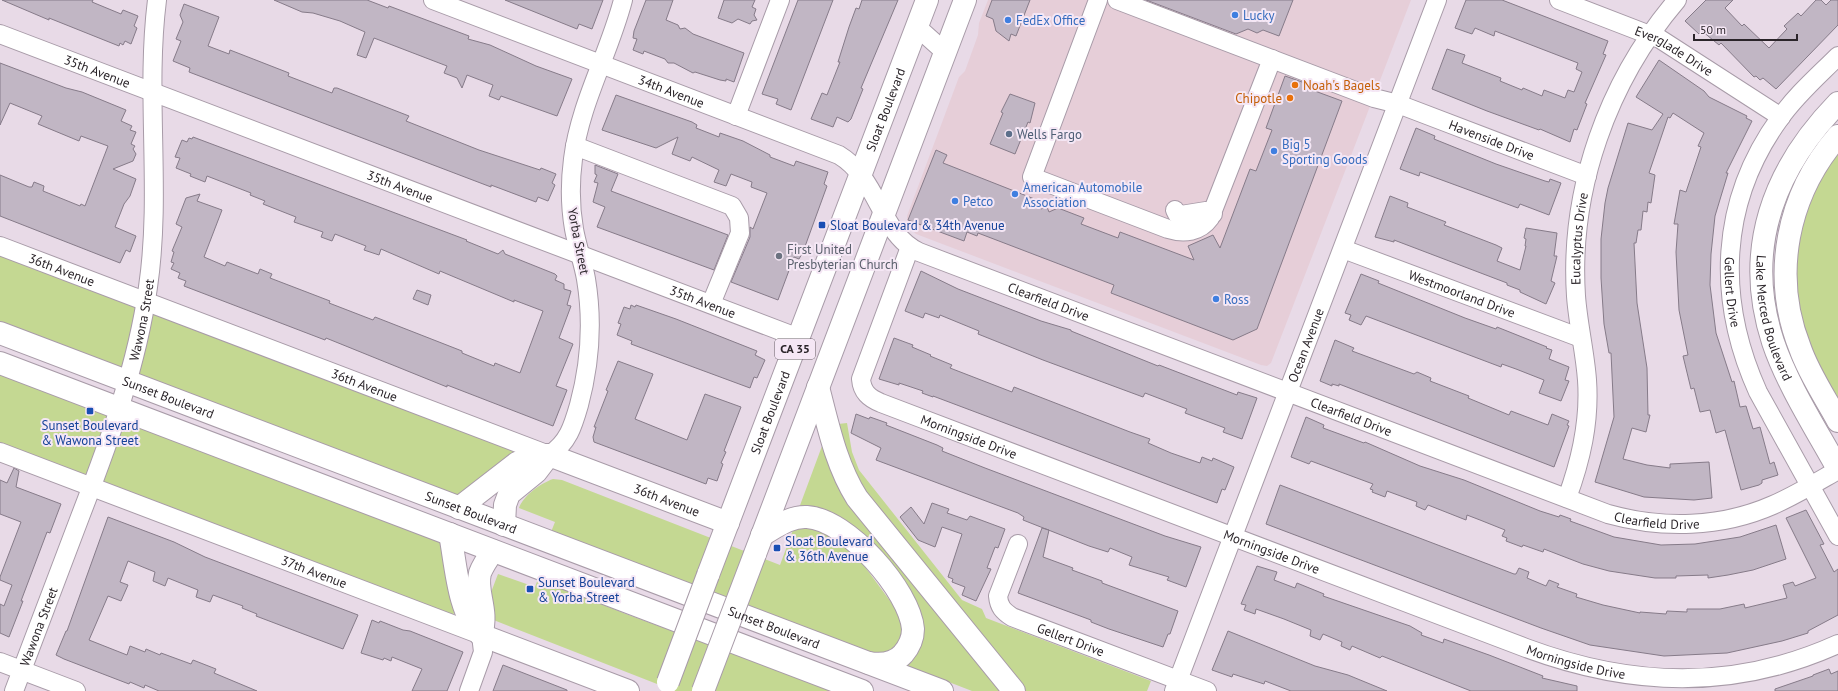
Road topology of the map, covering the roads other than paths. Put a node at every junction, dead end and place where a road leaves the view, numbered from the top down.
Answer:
1 (157, 0) edge
2 (433, 0) edge
3 (623, 0) edge
4 (780, 0) edge
5 (928, 0) edge
6 (965, 0) edge
7 (1098, 0) edge
8 (1117, 0) edge
9 (1437, 0) edge
10 (1559, 0) edge
11 (1677, 0) edge
12 (917, 27) junction
13 (0, 34) edge
14 (1650, 35) junction
15 (948, 46) junction
16 (1838, 56) edge
17 (1272, 59) junction
18 (600, 64) junction
19 (152, 92) junction
20 (1838, 103) edge
21 (1398, 104) junction
22 (736, 116) junction
23 (1781, 117) junction
24 (1838, 136) edge
25 (575, 146) junction
26 (861, 174) junction
27 (1587, 176) junction
28 (1175, 210) dead end
29 (885, 212) junction
30 (1213, 214) junction
31 (0, 246) edge
32 (910, 247) junction
33 (1343, 249) junction
34 (580, 255) junction
35 (146, 302) junction
36 (711, 304) junction
37 (0, 333) edge
38 (800, 338) junction
39 (1581, 338) junction
40 (0, 363) edge
41 (127, 382) junction
42 (818, 388) junction
43 (1288, 392) junction
44 (120, 409) junction
45 (1838, 421) edge
46 (0, 452) edge
47 (549, 455) junction
48 (1838, 469) edge
49 (1810, 485) junction
50 (92, 487) junction
51 (1567, 498) junction
52 (459, 508) junction
53 (504, 525) junction
54 (725, 533) junction
55 (450, 534) junction
56 (1838, 536) edge
57 (1233, 537) junction
58 (759, 544) junction
59 (1018, 544) dead end
60 (493, 551) junction
61 (481, 635) junction
62 (1838, 644) edge
63 (0, 662) edge
64 (867, 663) junction
65 (22, 671) junction
66 (666, 686) edge
67 (1176, 686) edge
68 (860, 690) edge
69 (14, 691) edge
70 (76, 691) edge
71 (470, 691) edge
72 (628, 691) edge
73 (703, 691) edge
74 (942, 691) edge
75 (1014, 691) edge
76 (1207, 691) edge

1 - 19 street, Wawona Street
2 - 18 street, 34th Avenue
3 - 18 street, Yorba Street
4 - 22 street
5 - 12 main road, Sloat Boulevard / CA 35
6 - 15 main road, CA 35
7 - 30 street
8 - 17 street, Havenside Drive
9 - 21 street, Ocean Avenue
10 - 14 street, Everglade Drive
11 - 14 street, Eucalyptus Drive
12 - 15 street
12 - 26 main road, Sloat Boulevard / CA 35
13 - 19 street, 35th Avenue
14 - 23 street, Everglade Drive
14 - 27 street, Eucalyptus Drive
15 - 29 main road, CA 35
16 - 23 street, Gellert Drive
17 - 21 street, Havenside Drive
17 - 30 street
18 - 22 street, 34th Avenue
18 - 25 street, Yorba Street
19 - 34 street, 35th Avenue
19 - 35 street, Wawona Street
20 - 48 main road, Lake Merced Boulevard
21 - 27 street, Havenside Drive
21 - 33 street, Ocean Avenue
22 - 26 street, 34th Avenue
23 - 49 street, Gellert Drive
24 - 45 main road, Lake Merced Boulevard
25 - 34 street, Yorba Street
25 - 36 street
26 - 29 street, 34th Avenue
26 - 38 main road, Sloat Boulevard / CA 35
27 - 39 street, Eucalyptus Drive
28 - 30 street
29 - 32 street, Clearfield Drive
29 - 42 main road, CA 35
31 - 35 street, 36th Avenue
32 - 43 street, Clearfield Drive
32 - 57 street, Morningside Drive
33 - 39 street, Westmoorland Drive
33 - 43 street, Ocean Avenue
34 - 36 street, 35th Avenue
34 - 47 street, Yorba Street
35 - 41 street, Wawona Street
35 - 47 street, 36th Avenue
36 - 38 street, 35th Avenue
37 - 41 main road, Sunset Boulevard
38 - 54 main road, Sloat Boulevard / CA 35
39 - 51 street, Eucalyptus Drive
40 - 44 main road
41 - 44 street, Wawona Street
41 - 52 main road, Sunset Boulevard
42 - 58 main road, CA 35
42 - 75 main road
43 - 51 street, Clearfield Drive
43 - 57 street, Ocean Avenue
44 - 50 street, Wawona Street
44 - 55 main road
46 - 50 street, 37th Avenue
47 - 52 main road
47 - 53 main road
47 - 54 main road, 36th Avenue
48 - 49 street, Clearfield Drive
49 - 51 street, Clearfield Drive
49 - 56 street, Gellert Drive
50 - 61 street, 37th Avenue
50 - 65 street, Wawona Street
52 - 53 main road, Sunset Boulevard
53 - 64 main road, Sunset Boulevard
54 - 66 main road, Sloat Boulevard / CA 35, bridge
55 - 60 main road
55 - 61 main road
57 - 62 street, Morningside Drive
57 - 67 street, Ocean Avenue
58 - 64 main road
58 - 73 main road, CA 35, bridge
59 - 67 street, Gellert Drive
60 - 61 main road
60 - 68 main road
61 - 71 street
61 - 72 main road, 37th Avenue
63 - 65 street
64 - 74 main road, Sunset Boulevard
65 - 69 street, Wawona Street
65 - 70 street
67 - 76 street, Gellert Drive

